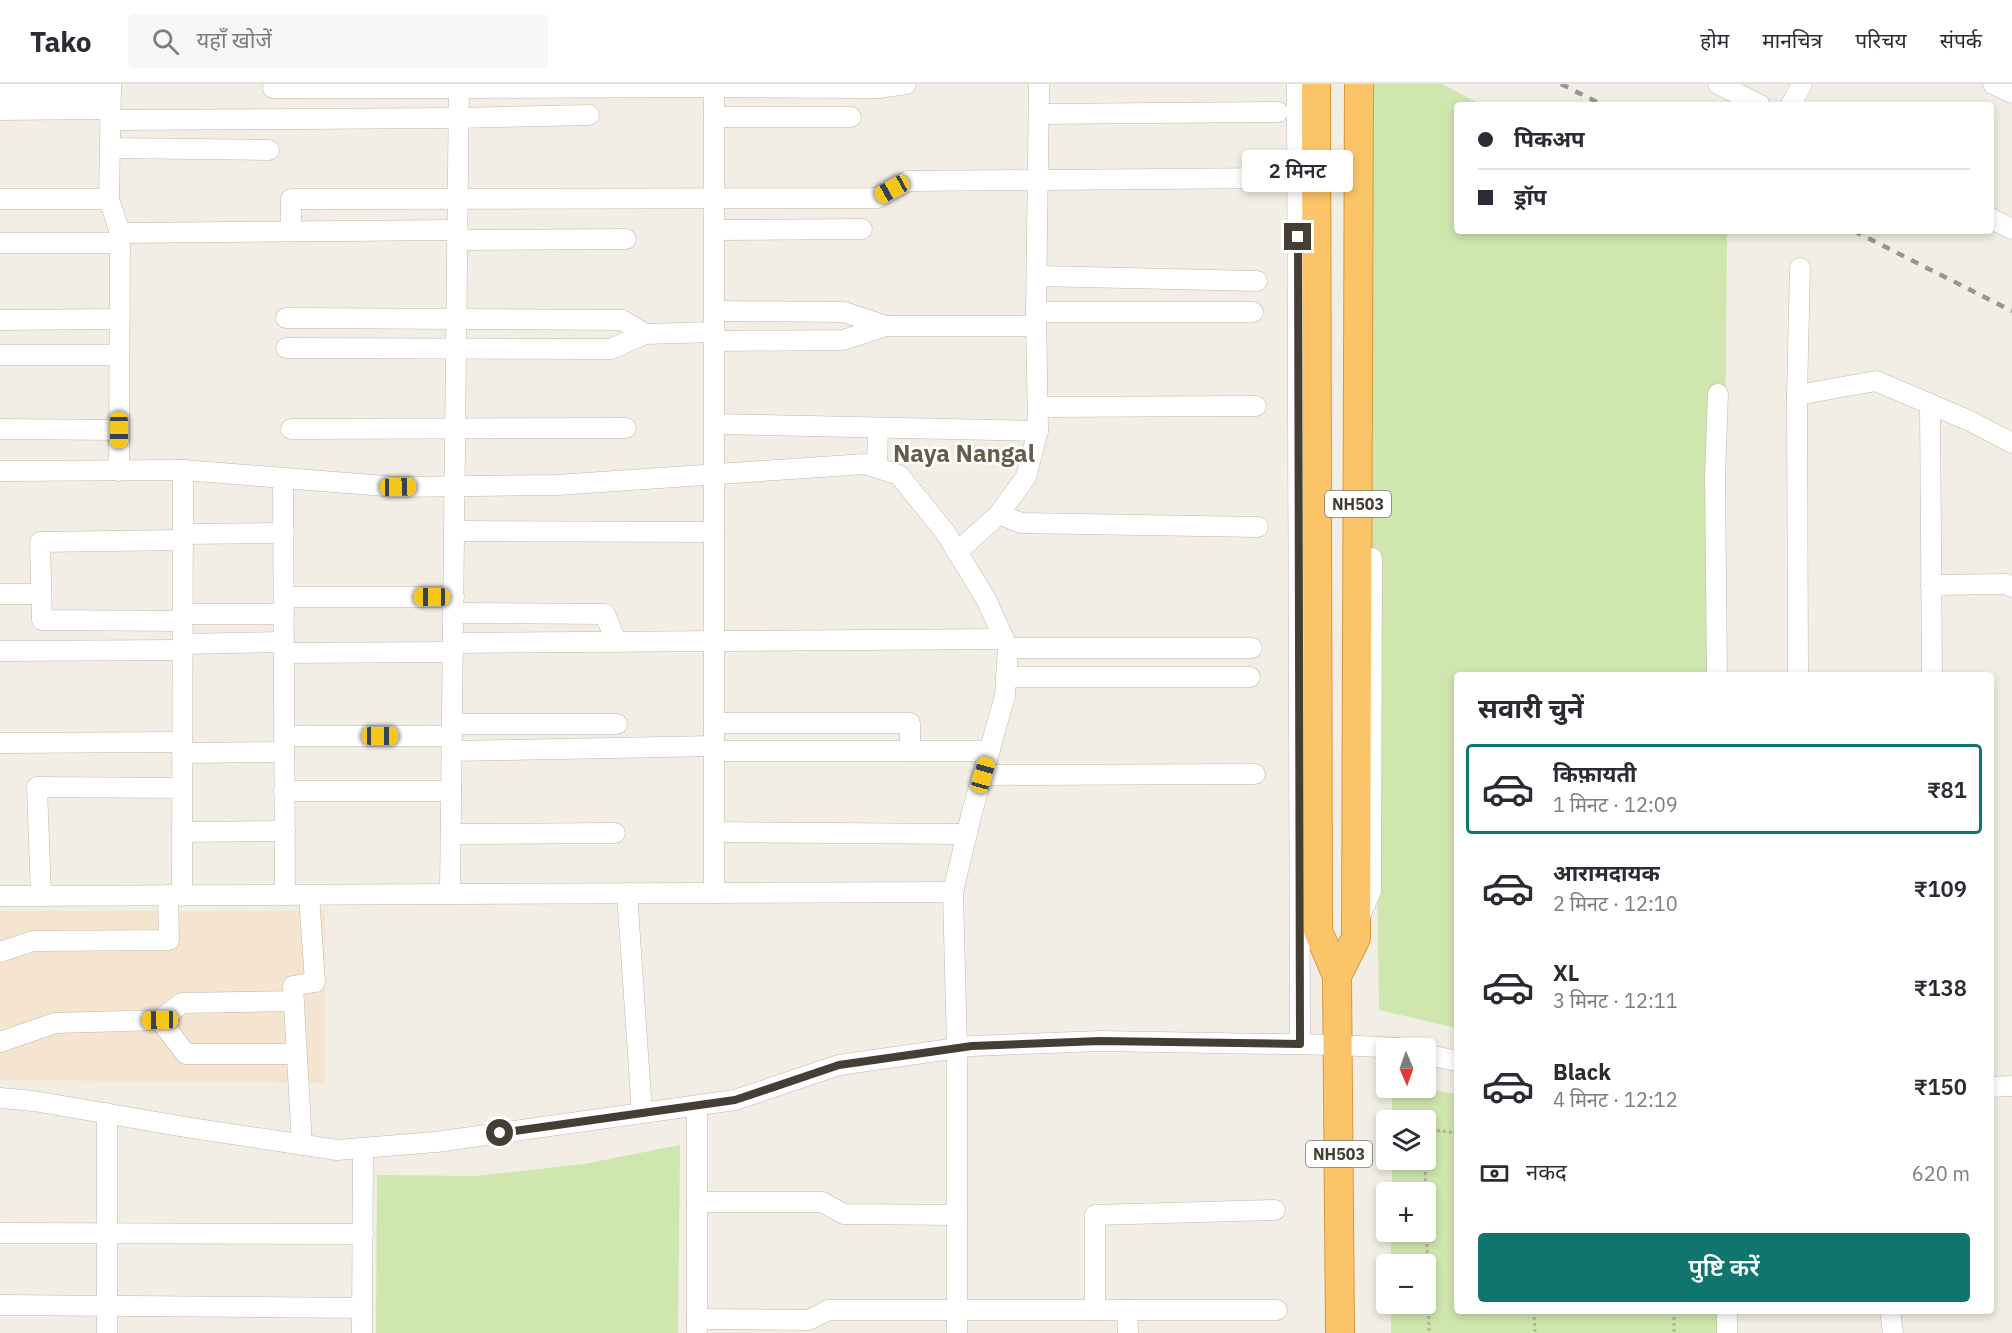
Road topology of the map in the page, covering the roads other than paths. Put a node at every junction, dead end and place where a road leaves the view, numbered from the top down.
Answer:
1 (906, 84) edge
2 (1039, 84) edge
3 (1296, 84) edge
4 (1316, 84) edge
5 (1359, 84) edge
6 (1372, 84) edge
7 (1718, 84) edge
8 (1802, 84) edge
9 (1993, 84) edge
10 (714, 85) edge
11 (879, 86) edge
12 (459, 87) edge
13 (273, 88) dead end
14 (0, 90) edge
15 (2012, 93) edge
16 (110, 101) edge
17 (1755, 102) edge
18 (1793, 102) edge
19 (0, 110) edge
20 (1278, 112) dead end
21 (1039, 114) junction
22 (590, 115) dead end
23 (714, 117) junction
24 (850, 117) dead end
25 (459, 118) junction
26 (110, 148) junction
27 (269, 150) dead end
28 (1279, 178) dead end
29 (1038, 180) junction
30 (714, 197) junction
31 (0, 199) edge
32 (109, 199) junction
33 (458, 199) junction
34 (1994, 220) edge
35 (862, 229) dead end
36 (2012, 229) edge
37 (714, 230) junction
38 (291, 231) junction
39 (458, 235) junction
40 (120, 238) junction
41 (626, 240) dead end
42 (0, 243) edge
43 (1800, 268) dead end
44 (1037, 276) junction
45 (1257, 280) dead end
46 (715, 311) junction
47 (1253, 312) dead end
48 (286, 318) dead end
49 (119, 319) junction
50 (457, 319) junction
51 (1036, 319) junction
52 (0, 320) edge
53 (886, 326) junction
54 (645, 334) junction
55 (715, 337) junction
56 (286, 348) dead end
57 (456, 350) junction
58 (119, 355) junction
59 (0, 356) edge
60 (1718, 394) dead end
61 (1797, 395) junction
62 (1930, 404) junction
63 (1257, 406) dead end
64 (1038, 407) junction
65 (714, 424) junction
66 (878, 428) junction
67 (0, 429) edge
68 (291, 429) dead end
69 (455, 429) junction
70 (626, 429) dead end
71 (119, 430) junction
72 (1038, 431) junction
73 (2012, 443) edge
74 (877, 468) junction
75 (183, 470) junction
76 (0, 471) edge
77 (119, 471) junction
78 (714, 474) junction
79 (284, 477) junction
80 (455, 486) junction
81 (999, 514) junction
82 (1258, 527) dead end
83 (454, 531) junction
84 (714, 532) junction
85 (284, 533) junction
86 (183, 537) junction
87 (957, 552) junction
88 (1931, 585) junction
89 (2012, 587) edge
90 (0, 594) edge
91 (41, 594) junction
92 (284, 605) junction
93 (453, 605) junction
94 (182, 617) junction
95 (616, 642) junction
96 (714, 642) junction
97 (1006, 644) junction
98 (182, 647) junction
99 (284, 647) junction
100 (453, 648) junction
101 (1252, 648) dead end
102 (0, 651) edge
103 (1717, 672) edge
104 (1798, 672) edge
105 (1932, 672) edge
106 (1006, 677) junction
107 (1250, 677) dead end
108 (714, 723) junction
109 (617, 724) dead end
110 (452, 737) junction
111 (0, 742) edge
112 (284, 744) junction
113 (182, 747) junction
114 (714, 748) junction
115 (910, 751) junction
116 (990, 751) junction
117 (1256, 774) dead end
118 (983, 775) junction
119 (182, 788) junction
120 (285, 791) junction
121 (451, 791) junction
122 (285, 831) junction
123 (182, 832) junction
124 (714, 832) junction
125 (615, 833) dead end
126 (451, 834) junction
127 (967, 834) junction
128 (953, 892) junction
129 (627, 893) junction
130 (714, 893) junction
131 (450, 894) junction
132 (285, 895) junction
133 (309, 895) junction
134 (1299, 895) junction
135 (0, 896) edge
136 (41, 896) junction
137 (175, 896) junction
138 (1318, 924) junction
139 (1356, 926) junction
140 (0, 952) edge
141 (1337, 976) junction
142 (293, 1001) junction
143 (160, 1020) junction
144 (0, 1042) edge
145 (1300, 1044) junction
146 (1339, 1045) junction
147 (1376, 1047) edge
148 (957, 1048) junction
149 (296, 1054) junction
150 (1436, 1056) edge
151 (1454, 1061) edge
152 (2012, 1086) edge
153 (1994, 1087) edge
154 (0, 1098) edge
155 (697, 1106) junction
156 (107, 1113) junction
157 (642, 1113) junction
158 (302, 1145) junction
159 (363, 1148) junction
160 (697, 1202) junction
161 (1275, 1210) dead end
162 (957, 1215) junction
163 (0, 1233) edge
164 (107, 1234) junction
165 (363, 1234) junction
166 (0, 1305) edge
167 (107, 1306) junction
168 (362, 1308) junction
169 (957, 1310) junction
170 (1095, 1310) junction
171 (1127, 1310) junction
172 (1277, 1310) dead end
173 (1727, 1314) edge
174 (1890, 1314) edge
175 (697, 1326) edge
176 (107, 1333) edge
177 (362, 1333) edge
178 (957, 1333) edge
179 (1128, 1333) edge
180 (1340, 1333) edge
181 (1727, 1333) edge
182 (1893, 1333) edge

1 - 11 street
2 - 21 street
3 - 134 street
4 - 138 highway, NH503
5 - 139 highway, NH503
6 - 139 street
7 - 17 street
8 - 18 street
9 - 15 street
10 - 11 street
10 - 12 street
10 - 23 street
12 - 13 street
12 - 25 street
14 - 16 street
16 - 19 street
16 - 25 street
16 - 26 street
20 - 21 street
21 - 29 street
22 - 25 street
23 - 24 street
23 - 30 street
25 - 33 street
26 - 27 street
26 - 32 street
28 - 29 street
29 - 30 street
29 - 44 street
30 - 33 street
30 - 37 street
31 - 32 street
32 - 40 street
33 - 38 street
33 - 39 street
34 - 36 street
35 - 37 street
37 - 46 street
38 - 39 street
38 - 40 street
39 - 41 street
39 - 50 street
40 - 42 street
40 - 49 street
43 - 61 street
44 - 45 street
44 - 51 street
46 - 53 street
46 - 55 street
47 - 51 street
48 - 50 street
49 - 52 street
49 - 58 street
50 - 54 street
50 - 57 street
51 - 53 street
51 - 64 street
53 - 55 street
54 - 55 street
54 - 57 street
55 - 65 street
56 - 57 street
57 - 69 street
58 - 59 street
58 - 71 street
60 - 103 street
61 - 62 street
61 - 104 street
62 - 73 street
62 - 88 street
63 - 64 street
64 - 72 street
65 - 66 street
65 - 78 street
66 - 72 street
66 - 74 street
67 - 71 street
68 - 69 street
69 - 70 street
69 - 80 street
71 - 77 street
72 - 81 street
74 - 78 street
74 - 87 street
75 - 77 street
75 - 79 street
75 - 86 street
76 - 77 street
78 - 80 street
78 - 84 street
79 - 80 street
79 - 85 street
80 - 83 street
81 - 82 street
81 - 87 street
83 - 84 street
83 - 93 street
84 - 96 street
85 - 86 street
85 - 92 street
86 - 91 street
86 - 94 street
87 - 97 street
88 - 89 street
88 - 105 street
90 - 91 street
91 - 94 street
92 - 93 street
92 - 94 street
92 - 99 street
93 - 95 street
93 - 100 street
94 - 98 street
95 - 96 street
95 - 100 street
96 - 97 street
96 - 108 street
97 - 101 street
97 - 106 street
98 - 99 street
98 - 102 street
98 - 113 street
99 - 100 street
99 - 112 street
100 - 110 street
106 - 107 street
106 - 116 street
108 - 114 street
108 - 115 street
109 - 110 street
110 - 112 street
110 - 114 street
110 - 121 street
111 - 113 street
112 - 113 street
112 - 120 street
113 - 119 street
114 - 115 street
114 - 124 street
115 - 116 street
116 - 118 street
117 - 118 street
118 - 127 street
119 - 123 street
119 - 136 street
120 - 121 street
120 - 122 street
121 - 126 street
122 - 123 street
122 - 132 street
123 - 137 street
124 - 127 street
124 - 130 street
125 - 126 street
126 - 131 street
127 - 128 street
128 - 130 street
128 - 148 street
129 - 130 street
129 - 131 street
129 - 157 street
131 - 133 street
132 - 133 street
132 - 137 street
133 - 142 street
134 - 138 street
134 - 145 street
135 - 136 street
136 - 137 street
137 - 140 street
138 - 141 highway, NH503
139 - 141 highway, NH503
141 - 146 highway, NH503
142 - 143 street
142 - 149 street
143 - 144 street
143 - 149 street
145 - 146 street
145 - 148 street
146 - 147 street
146 - 180 highway, NH503
148 - 155 street
148 - 162 street
149 - 158 street
150 - 151 street
152 - 153 street
154 - 156 street
155 - 157 street
155 - 160 street
156 - 158 street
156 - 164 street
157 - 159 street
158 - 159 street
159 - 165 street
160 - 162 street
160 - 175 street
161 - 170 street
162 - 169 street
163 - 164 street
164 - 165 street
164 - 167 street
165 - 168 street
166 - 167 street
167 - 168 street
167 - 176 street
168 - 177 street
169 - 170 street
169 - 175 street
169 - 178 street
170 - 171 street
171 - 172 street
171 - 179 street
173 - 181 street
174 - 182 street

